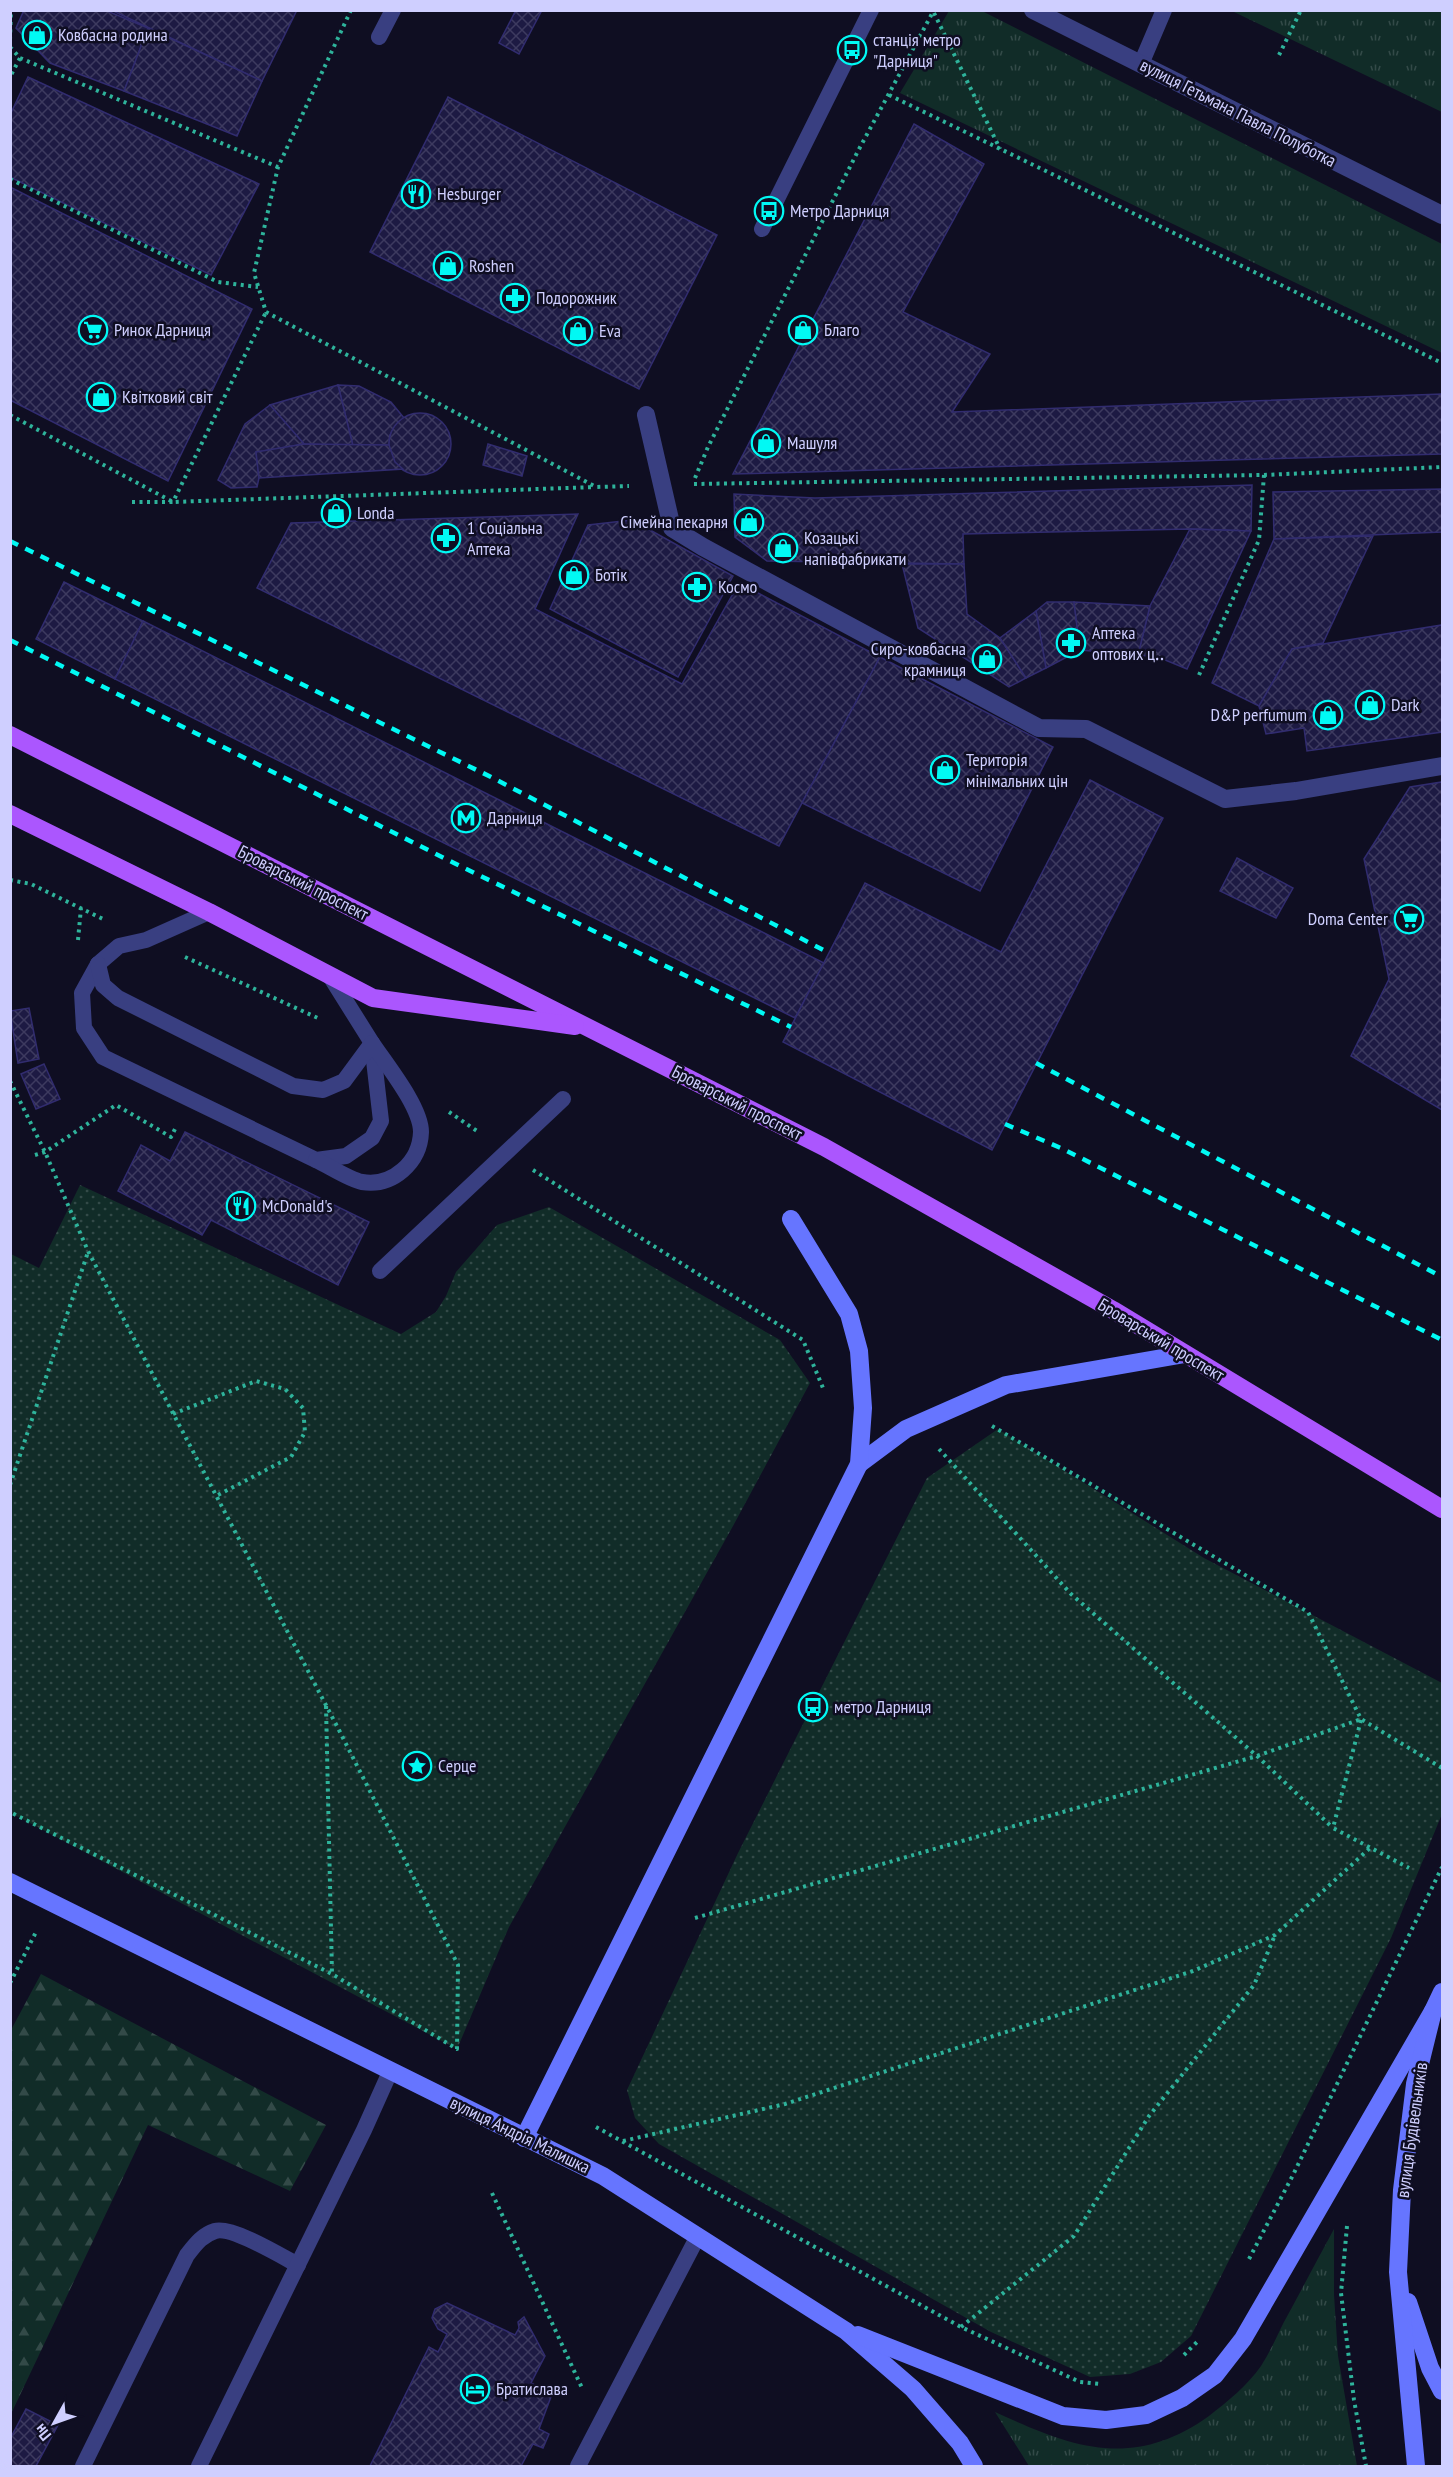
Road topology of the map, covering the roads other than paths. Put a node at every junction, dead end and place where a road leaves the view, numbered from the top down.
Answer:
1 (393, 10) edge
2 (871, 10) edge
3 (1033, 10) edge
4 (1164, 10) edge
5 (379, 37) dead end
6 (1141, 64) junction
7 (1443, 215) edge
8 (762, 229) dead end
9 (646, 415) dead end
10 (10, 735) edge
11 (1443, 766) edge
12 (10, 814) edge
13 (209, 912) junction
14 (98, 964) junction
15 (330, 976) junction
16 (589, 1028) junction
17 (372, 1043) junction
18 (563, 1099) dead end
19 (316, 1160) junction
20 (791, 1220) dead end
21 (380, 1271) dead end
22 (1185, 1354) junction
23 (859, 1464) junction
24 (1443, 1509) edge
25 (10, 1882) edge
26 (1443, 1992) edge
27 (1433, 2011) junction
28 (390, 2072) junction
29 (524, 2138) junction
30 (698, 2236) junction
31 (298, 2265) junction
32 (1398, 2272) junction
33 (846, 2331) junction
34 (1443, 2391) edge
35 (83, 2466) edge
36 (199, 2466) edge
37 (578, 2466) edge
38 (974, 2466) edge
39 (1416, 2466) edge

1 - 5 lane
2 - 8 lane
3 - 6 street, вулиця Гетьмана Павла Полуботка
4 - 6 lane
6 - 7 street, вулиця Гетьмана Павла Полуботка
9 - 11 street
10 - 16 main road, Броварський проспект
12 - 13 main road
13 - 14 lane
13 - 15 main road
14 - 17 lane
14 - 19 lane
15 - 16 main road
15 - 17 lane
16 - 22 main road, Броварський проспект
17 - 19 lane
17 - 19 lane
18 - 21 lane
20 - 23 street
22 - 23 street
22 - 24 main road, Броварський проспект
23 - 29 street
25 - 28 street, вулиця Андрія Малишка
26 - 27 street, вулиця Будівельників
27 - 32 street, вулиця Будівельників
27 - 33 street
28 - 29 street, вулиця Андрія Малишка
28 - 31 lane
29 - 30 street, вулиця Андрія Малишка
30 - 33 street, вулиця Андрія Малишка
30 - 37 lane
31 - 35 lane
31 - 36 lane
32 - 34 street, вулиця Будівельників
32 - 39 street, вулиця Будівельників
33 - 38 street, вулиця Андрія Малишка

